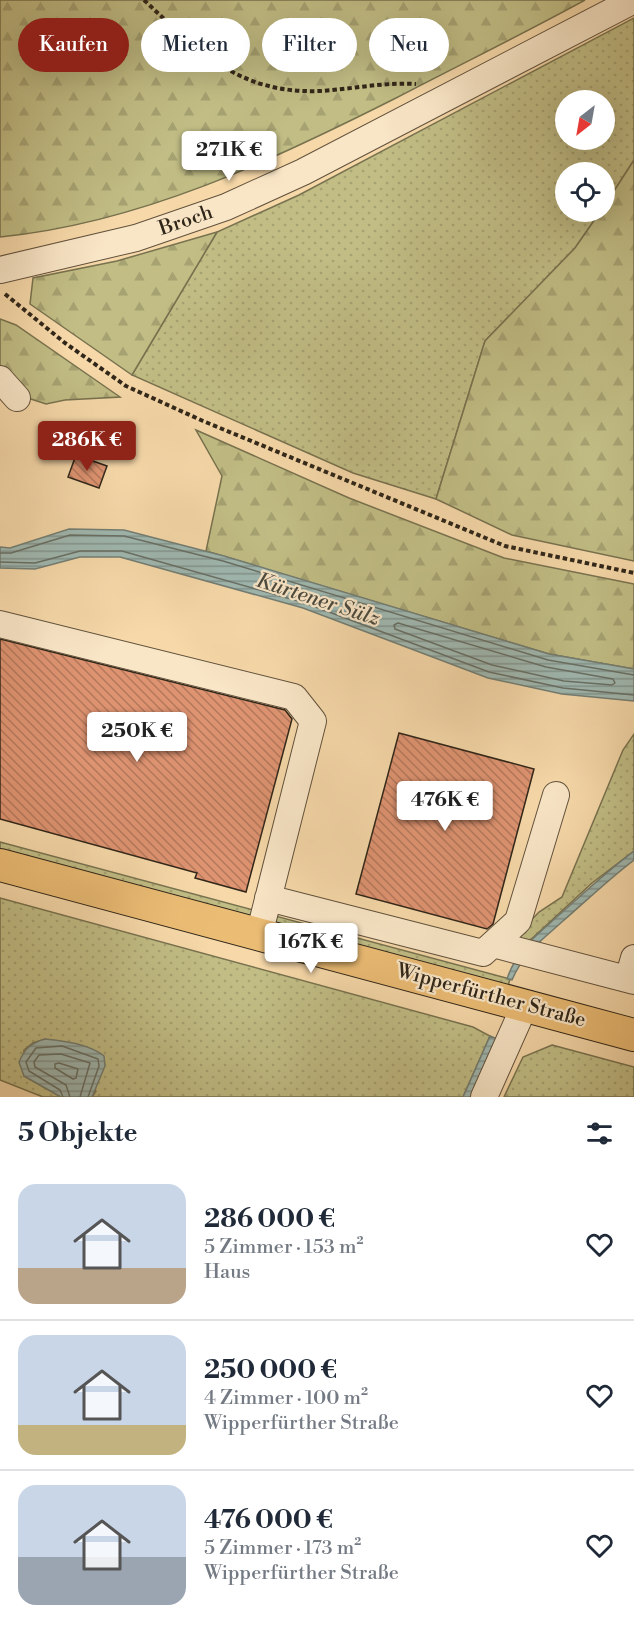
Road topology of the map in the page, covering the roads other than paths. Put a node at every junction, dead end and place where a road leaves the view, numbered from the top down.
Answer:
1 (634, 0) edge
2 (0, 270) edge
3 (0, 379) edge
4 (17, 398) dead end
5 (0, 624) edge
6 (556, 795) dead end
7 (0, 865) edge
8 (268, 898) junction
9 (259, 935) junction
10 (500, 946) junction
11 (632, 972) edge
12 (525, 1005) junction
13 (634, 1035) edge
14 (484, 1097) edge

1 - 2 street, Broch
3 - 4 street
5 - 8 street
6 - 10 street
7 - 9 main road, Wipperfürther Straße
8 - 9 street
8 - 10 street
9 - 12 main road, Wipperfürther Straße
10 - 11 street
12 - 13 main road, Wipperfürther Straße
12 - 14 street

